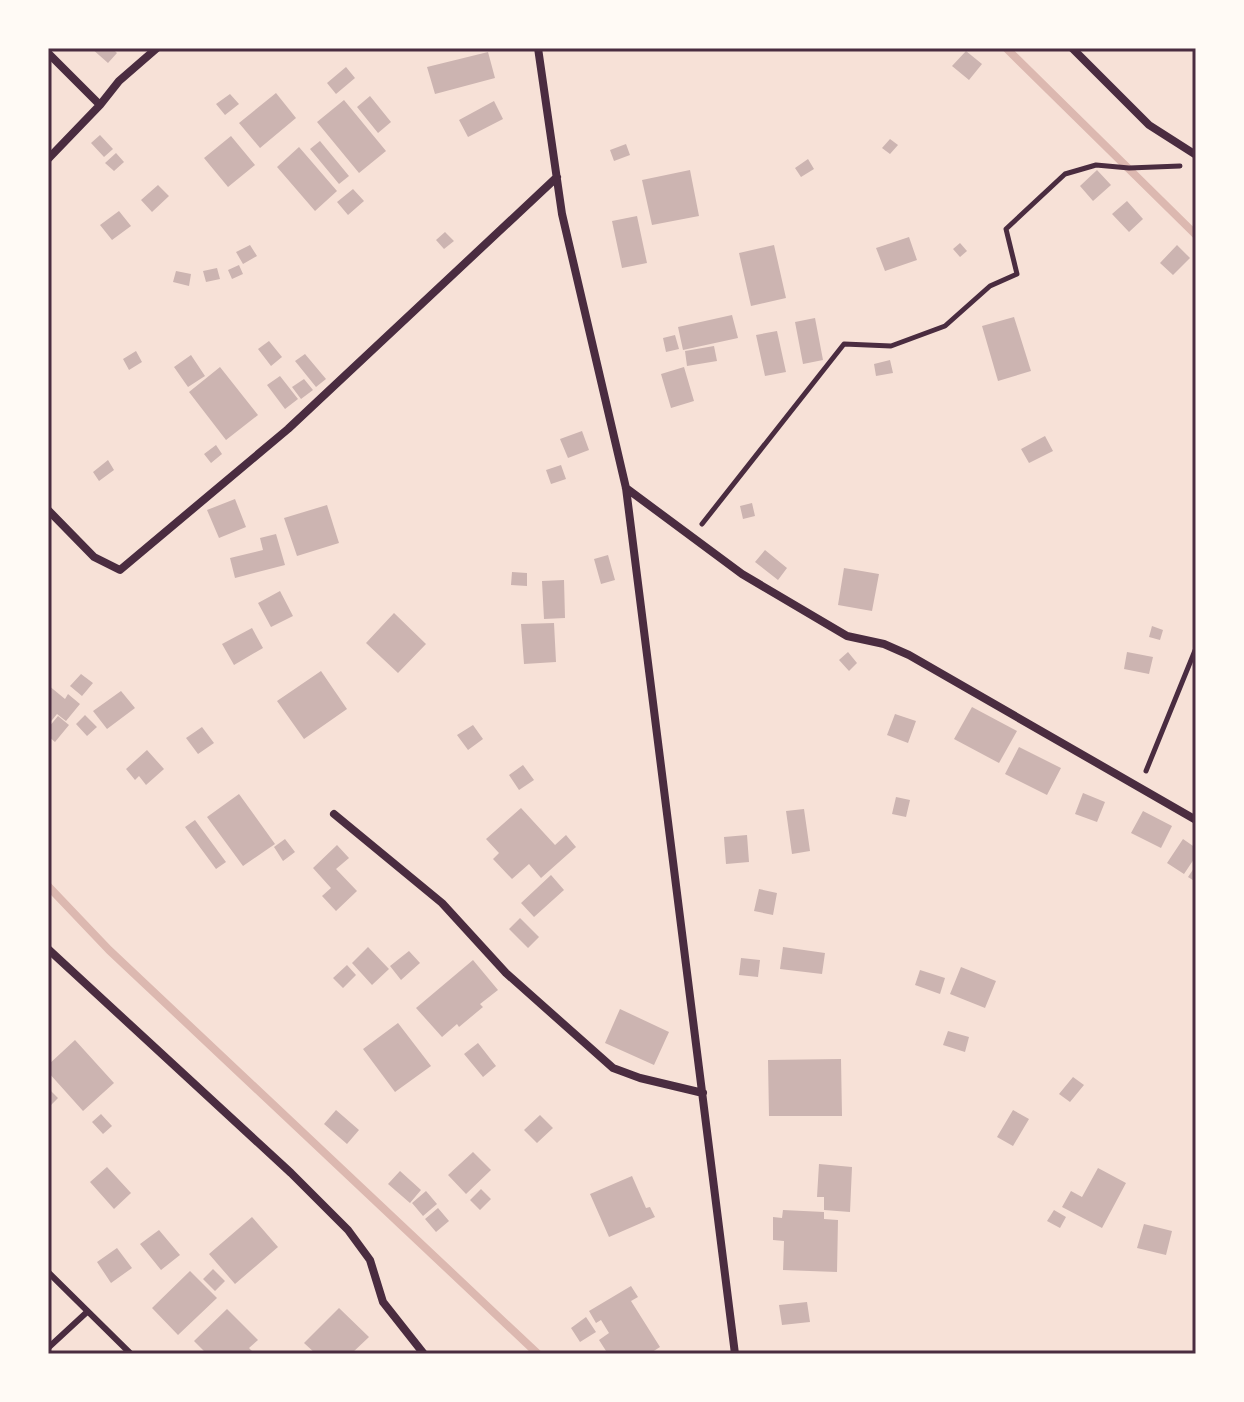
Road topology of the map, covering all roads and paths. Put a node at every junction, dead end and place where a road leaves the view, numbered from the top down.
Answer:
1 (157, 48) edge
2 (538, 48) edge
3 (1072, 48) edge
4 (48, 53) edge
5 (100, 105) junction
6 (1196, 155) edge
7 (48, 159) edge
8 (1183, 166) dead end
9 (557, 177) junction
10 (626, 488) junction
11 (48, 510) edge
12 (692, 537) junction
13 (1196, 648) edge
14 (1139, 787) junction
15 (334, 814) dead end
16 (1196, 820) edge
17 (48, 949) edge
18 (703, 1093) junction
19 (48, 1272) edge
20 (87, 1312) junction
21 (48, 1348) edge
22 (131, 1354) edge
23 (424, 1354) edge
24 (735, 1354) edge

1 - 5 street
2 - 9 street
3 - 6 street
4 - 5 street
5 - 7 street
8 - 12 path
9 - 10 street
9 - 11 street
10 - 12 street
10 - 18 street
12 - 14 street
13 - 14 path
14 - 16 street
15 - 18 street
17 - 23 street
18 - 24 street
19 - 20 lane
20 - 21 lane
20 - 22 lane

